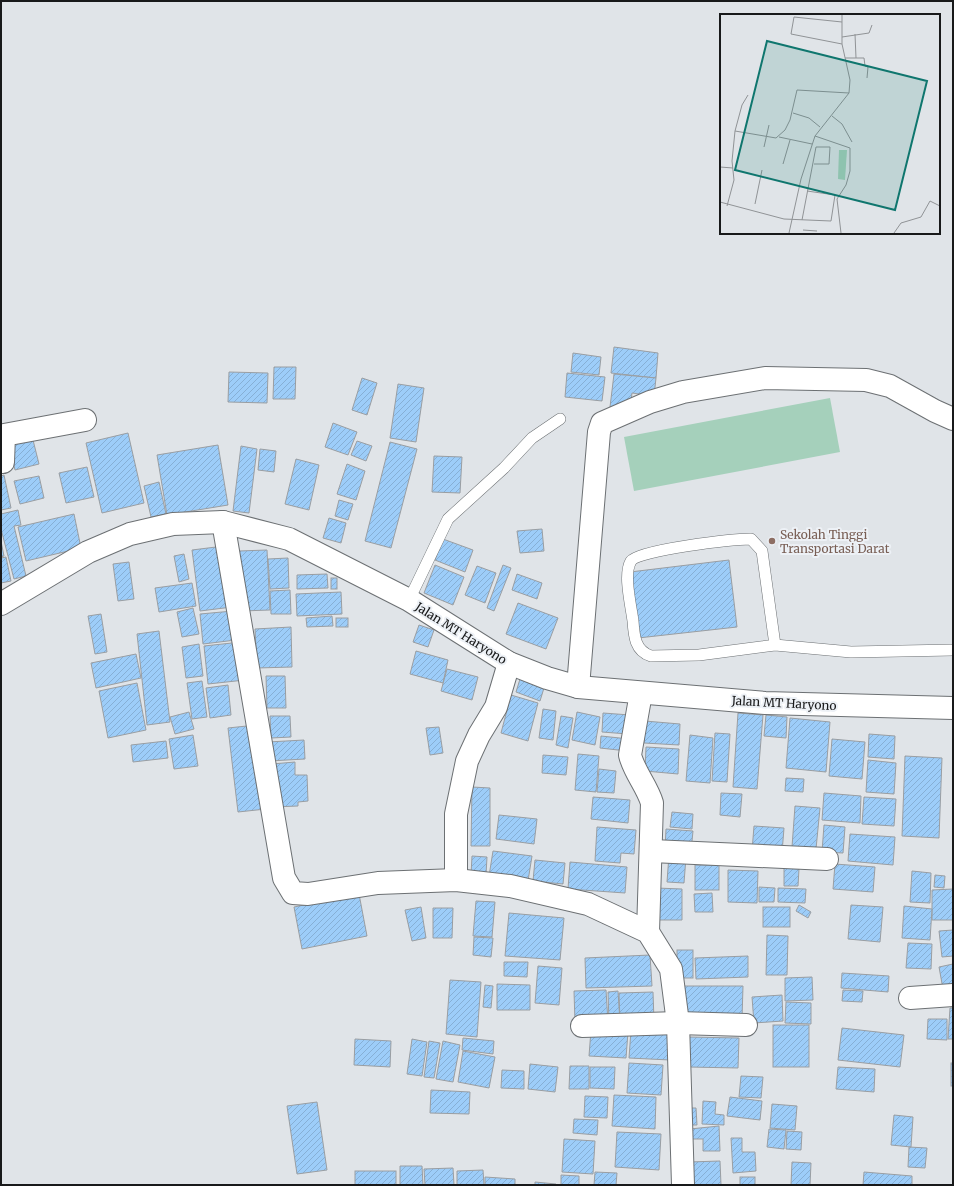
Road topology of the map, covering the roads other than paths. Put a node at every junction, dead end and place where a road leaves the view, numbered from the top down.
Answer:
1 (560, 419) dead end
2 (953, 419) edge
3 (85, 420) dead end
4 (1, 462) edge
5 (223, 522) junction
6 (409, 600) junction
7 (1, 604) edge
8 (775, 645) junction
9 (953, 650) edge
10 (509, 663) junction
11 (578, 687) junction
12 (641, 693) junction
13 (953, 708) edge
14 (652, 851) junction
15 (827, 859) dead end
16 (456, 880) junction
17 (648, 932) junction
18 (953, 995) edge
19 (910, 998) dead end
20 (678, 1023) junction
21 (746, 1025) dead end
22 (582, 1026) dead end
23 (683, 1185) edge

1 - 6 lane
2 - 11 street
3 - 4 street
5 - 6 street, Jalan MT Haryono
5 - 7 street, Jalan MT Haryono
5 - 16 street
6 - 10 street, Jalan MT Haryono
8 - 8 lane
8 - 9 lane
10 - 11 street, Jalan MT Haryono
10 - 16 street
11 - 12 street, Jalan MT Haryono
12 - 13 street, Jalan MT Haryono
12 - 14 street
14 - 15 street
14 - 17 street
16 - 17 street
17 - 20 street
18 - 19 street
20 - 21 street
20 - 22 street
20 - 23 street

